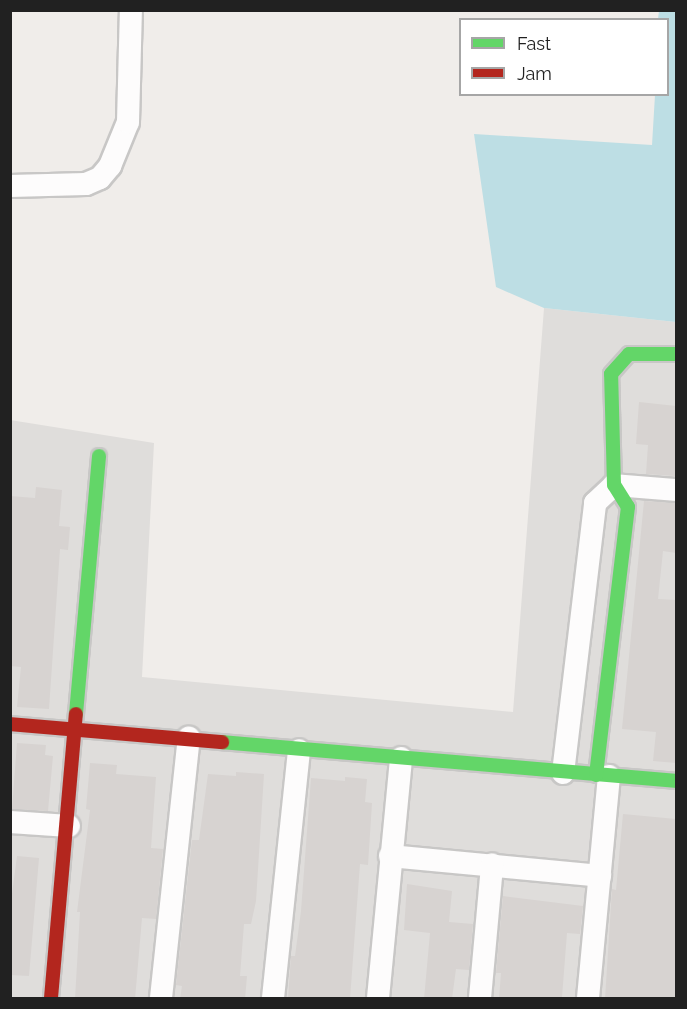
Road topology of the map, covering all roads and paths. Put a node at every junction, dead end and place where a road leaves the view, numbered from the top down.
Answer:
1 (131, 10) edge
2 (10, 186) edge
3 (676, 354) edge
4 (99, 456) dead end
5 (614, 485) junction
6 (676, 490) edge
7 (10, 724) edge
8 (78, 730) junction
9 (189, 738) junction
10 (299, 750) junction
11 (400, 758) junction
12 (563, 773) junction
13 (603, 776) junction
14 (676, 781) edge
15 (10, 822) edge
16 (69, 826) junction
17 (390, 856) junction
18 (492, 866) junction
19 (600, 876) junction
20 (51, 999) edge
21 (161, 999) edge
22 (273, 999) edge
23 (378, 999) edge
24 (480, 999) edge
25 (588, 999) edge

1 - 2 street
3 - 5 street
4 - 8 street
5 - 6 street
5 - 12 street
5 - 13 street
7 - 8 street
8 - 9 street
8 - 16 street
9 - 10 street
9 - 21 street
10 - 11 street
10 - 22 street
11 - 12 street
11 - 17 street
12 - 13 street
13 - 14 street
13 - 19 street
15 - 16 street
16 - 20 street
17 - 18 street
17 - 23 street
18 - 19 street
18 - 24 street
19 - 25 street

